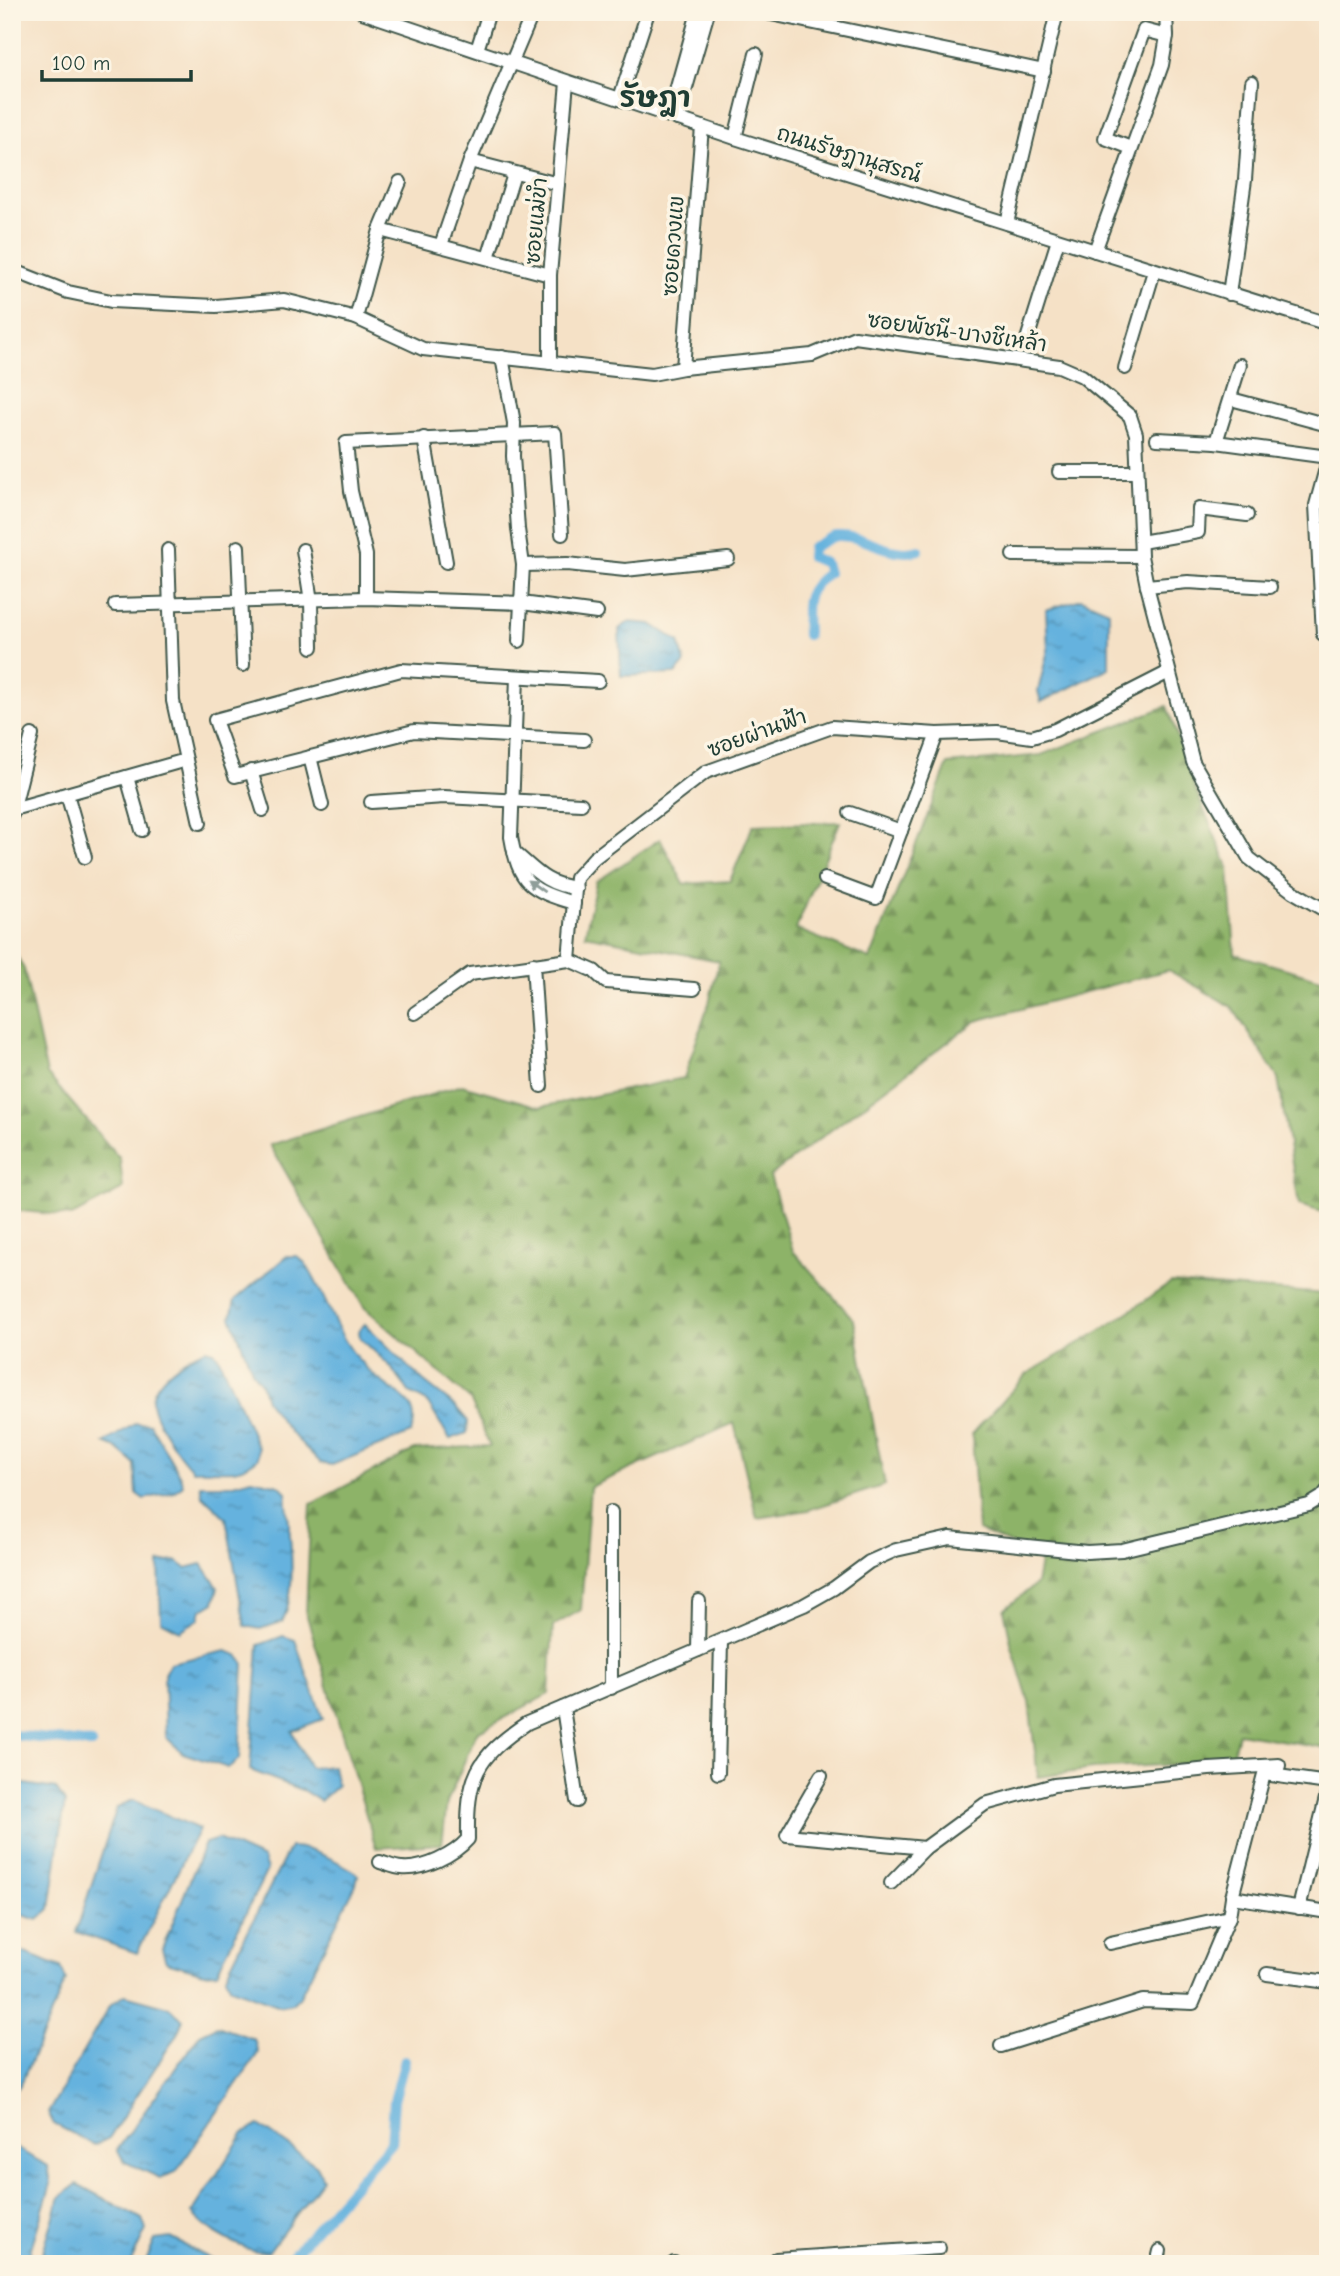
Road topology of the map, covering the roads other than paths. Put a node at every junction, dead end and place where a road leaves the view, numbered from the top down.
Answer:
1 (362, 12) edge
2 (489, 12) edge
3 (533, 12) edge
4 (648, 12) edge
5 (698, 12) edge
6 (708, 12) edge
7 (772, 12) edge
8 (1057, 12) edge
9 (1166, 12) edge
10 (391, 17) edge
11 (1167, 36) junction
12 (477, 50) junction
13 (756, 54) dead end
14 (512, 63) junction
15 (1044, 71) junction
16 (567, 82) junction
17 (1252, 82) dead end
18 (620, 99) junction
19 (673, 117) junction
20 (702, 127) junction
21 (735, 138) junction
22 (1131, 148) junction
23 (470, 162) junction
24 (513, 174) junction
25 (400, 182) dead end
26 (558, 184) junction
27 (1007, 223) junction
28 (380, 230) junction
29 (1058, 240) junction
30 (441, 245) junction
31 (1095, 251) junction
32 (488, 258) junction
33 (12, 270) edge
34 (1154, 271) junction
35 (550, 275) junction
36 (1229, 294) junction
37 (356, 318) junction
38 (1328, 324) edge
39 (1025, 346) dead end
40 (502, 357) junction
41 (550, 363) junction
42 (1240, 365) dead end
43 (683, 368) junction
44 (1125, 368) dead end
45 (1231, 399) junction
46 (1328, 425) edge
47 (514, 436) junction
48 (424, 438) junction
49 (1157, 439) dead end
50 (1216, 442) junction
51 (1328, 459) edge
52 (1059, 472) dead end
53 (1137, 472) junction
54 (1322, 507) edge
55 (1247, 515) dead end
56 (562, 534) dead end
57 (1141, 542) junction
58 (238, 547) dead end
59 (303, 550) dead end
60 (167, 551) dead end
61 (1013, 555) dead end
62 (1141, 556) junction
63 (728, 559) dead end
64 (446, 562) dead end
65 (523, 565) junction
66 (1324, 574) edge
67 (1147, 586) junction
68 (1270, 587) dead end
69 (366, 598) junction
70 (311, 601) junction
71 (241, 603) junction
72 (522, 603) junction
73 (170, 604) junction
74 (115, 605) dead end
75 (597, 613) dead end
76 (1328, 636) edge
77 (519, 641) dead end
78 (312, 647) dead end
79 (243, 665) dead end
80 (1169, 672) junction
81 (517, 677) junction
82 (598, 681) dead end
83 (937, 734) junction
84 (32, 735) dead end
85 (515, 737) junction
86 (584, 740) dead end
87 (310, 757) junction
88 (186, 760) junction
89 (251, 772) junction
90 (127, 777) junction
91 (67, 794) junction
92 (513, 801) junction
93 (371, 802) dead end
94 (581, 804) dead end
95 (322, 806) dead end
96 (13, 808) edge
97 (263, 810) dead end
98 (849, 813) dead end
99 (12, 816) edge
100 (200, 823) dead end
101 (142, 830) dead end
102 (901, 831) junction
103 (514, 852) junction
104 (85, 857) dead end
105 (825, 879) dead end
106 (576, 888) junction
107 (574, 903) junction
108 (1328, 912) edge
109 (569, 960) junction
110 (533, 964) junction
111 (694, 989) dead end
112 (420, 1009) dead end
113 (541, 1086) dead end
114 (1328, 1490) edge
115 (611, 1512) dead end
116 (699, 1601) dead end
117 (721, 1641) junction
118 (698, 1650) junction
119 (611, 1688) junction
120 (564, 1708) junction
121 (718, 1773) dead end
122 (1277, 1775) junction
123 (821, 1776) dead end
124 (1328, 1783) edge
125 (1328, 1790) edge
126 (577, 1801) dead end
127 (925, 1848) junction
128 (380, 1862) dead end
129 (891, 1883) dead end
130 (1232, 1896) junction
131 (1299, 1908) junction
132 (1328, 1912) edge
133 (1228, 1917) junction
134 (1110, 1943) dead end
135 (1267, 1974) dead end
136 (1328, 1982) edge
137 (1001, 2046) dead end
138 (939, 2248) dead end
139 (879, 2259) edge
140 (777, 2264) edge

1 - 10 street, ถนนรัษฎานุสรณ์
2 - 12 street
3 - 14 street
4 - 18 street
5 - 19 street
6 - 19 street
7 - 15 street
8 - 15 street
9 - 11 street
10 - 12 street, ถนนรัษฎานุสรณ์
11 - 22 street
11 - 22 street
12 - 14 street, ถนนรัษฎานุสรณ์
13 - 21 street
14 - 16 street, ถนนรัษฎานุสรณ์
14 - 23 street
15 - 27 street
16 - 18 street, ถนนรัษฎานุสรณ์
16 - 26 street, ซอยแม่ขำ
17 - 36 street
18 - 19 street, ถนนรัษฎานุสรณ์
19 - 20 street, ถนนรัษฎานุสรณ์
20 - 21 street, ถนนรัษฎานุสรณ์
20 - 43 street, ซอยดวงแข
21 - 27 street, ถนนรัษฎานุสรณ์
22 - 31 street
23 - 24 street
23 - 30 street
24 - 26 street
24 - 32 street
25 - 28 street
26 - 35 street, ซอยแม่ขำ
27 - 29 street, ถนนรัษฎานุสรณ์
28 - 30 street
28 - 37 street
29 - 31 street, ถนนรัษฎานุสรณ์
29 - 39 street
30 - 32 street
31 - 34 street, ถนนรัษฎานุสรณ์
32 - 35 street
33 - 37 street, ซอยพัชนี-บางชีเหล้า
34 - 36 street, ถนนรัษฎานุสรณ์
34 - 44 street
35 - 41 street, ซอยแม่ขำ
36 - 38 street, ถนนรัษฎานุสรณ์
37 - 40 street, ซอยพัชนี-บางชีเหล้า
40 - 41 street, ซอยพัชนี-บางชีเหล้า
40 - 47 street
41 - 43 street, ซอยพัชนี-บางชีเหล้า
42 - 45 street
43 - 53 street, ซอยพัชนี-บางชีเหล้า
45 - 46 street
45 - 50 street
47 - 48 street
47 - 56 street
47 - 65 street
48 - 64 street
48 - 69 street
49 - 50 street
50 - 51 street
51 - 54 street
52 - 53 street
53 - 57 street, ซอยพัชนี-บางชีเหล้า
54 - 66 street
55 - 57 street
57 - 62 street, ซอยพัชนี-บางชีเหล้า
58 - 71 street
59 - 70 street
60 - 73 street
61 - 62 street
62 - 67 street, ซอยพัชนี-บางชีเหล้า
63 - 65 street
65 - 72 street
66 - 76 street
67 - 68 street
67 - 80 street, ซอยพัชนี-บางชีเหล้า
69 - 70 street
69 - 72 street
70 - 71 street
70 - 78 street
71 - 73 street
71 - 79 street
72 - 75 street
72 - 77 street
73 - 74 street
73 - 88 street
80 - 83 street, ซอยผ่านฟ้า
80 - 108 street, ซอยพัชนี-บางชีเหล้า
81 - 82 street
81 - 85 street
81 - 89 street
83 - 102 street
83 - 106 street, ซอยผ่านฟ้า
84 - 96 street
85 - 86 street
85 - 87 street
85 - 92 street
87 - 89 street
87 - 95 street
88 - 90 street
88 - 100 street
89 - 97 street
90 - 91 street
90 - 101 street
91 - 96 street
91 - 104 street
92 - 93 street
92 - 94 street
92 - 103 street
96 - 99 street
98 - 102 street
102 - 105 street
103 - 106 street
107 -> 103 street
106 - 107 street, ซอยผ่านฟ้า
107 - 109 street, ซอยผ่านฟ้า
109 - 110 street
109 - 111 street
110 - 112 street
110 - 113 street
114 - 117 street
115 - 119 street
116 - 118 street
117 - 118 street
117 - 121 street
118 - 119 street
119 - 120 street
120 - 126 street
120 - 128 street
122 - 124 street
122 - 127 street
122 - 130 street
123 - 127 street
125 - 131 street
127 - 129 street
130 - 131 street
130 - 133 street
131 - 132 street
133 - 134 street
133 - 137 street
135 - 136 street
138 - 139 street
139 - 140 street

